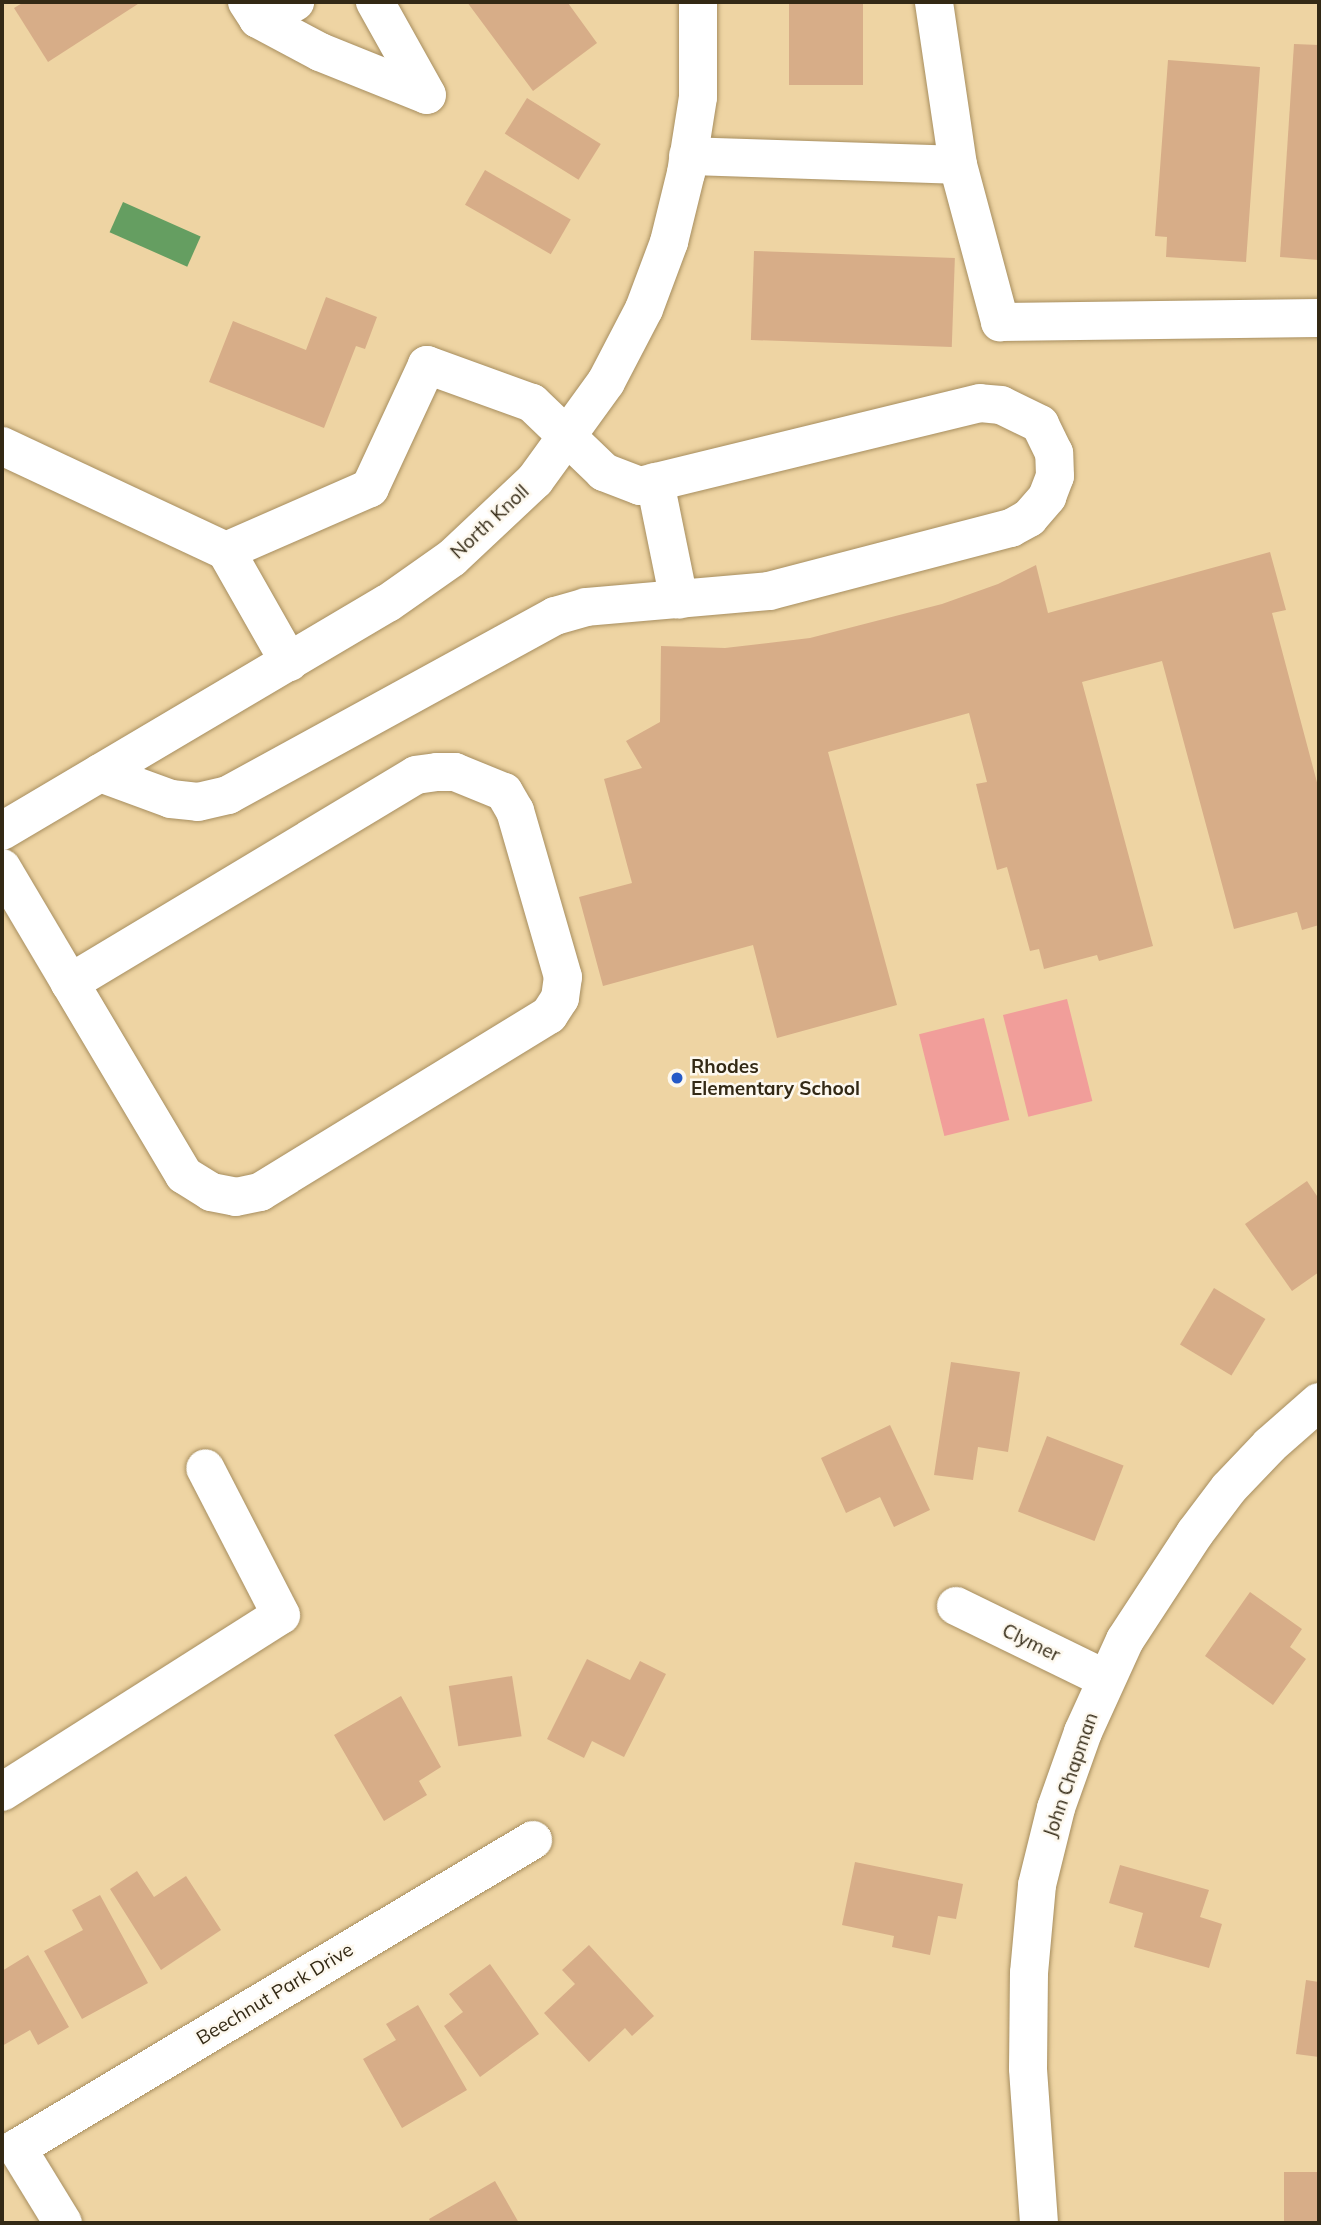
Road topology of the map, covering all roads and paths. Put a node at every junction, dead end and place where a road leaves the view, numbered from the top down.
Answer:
1 (295, 2) edge
2 (375, 2) edge
3 (698, 2) edge
4 (934, 2) edge
5 (253, 11) edge
6 (688, 156) junction
7 (958, 165) junction
8 (1319, 318) edge
9 (569, 437) junction
10 (2, 446) edge
11 (655, 482) junction
12 (226, 551) junction
13 (679, 600) junction
14 (289, 662) junction
15 (100, 773) junction
16 (2, 831) edge
17 (2, 868) edge
18 (70, 983) junction
19 (1319, 1402) edge
20 (205, 1468) dead end
21 (956, 1606) dead end
22 (1106, 1679) junction
23 (2, 1793) edge
24 (533, 1840) dead end
25 (63, 2223) edge
26 (1040, 2223) edge

1 - 5 street
2 - 5 street
3 - 6 street, North Knoll
4 - 7 street
6 - 7 street
6 - 9 street, North Knoll
7 - 8 street
9 - 11 street
9 - 12 street
9 - 14 street, North Knoll
10 - 12 street
11 - 13 street
11 - 13 street
12 - 14 street
13 - 15 street
14 - 15 street, North Knoll
15 - 16 street, North Knoll
17 - 18 street
18 - 18 street
19 - 22 street, John Chapman
20 - 23 street
21 - 22 street, Clymer
22 - 26 street, John Chapman
24 - 25 street, Beechnut Park Drive

